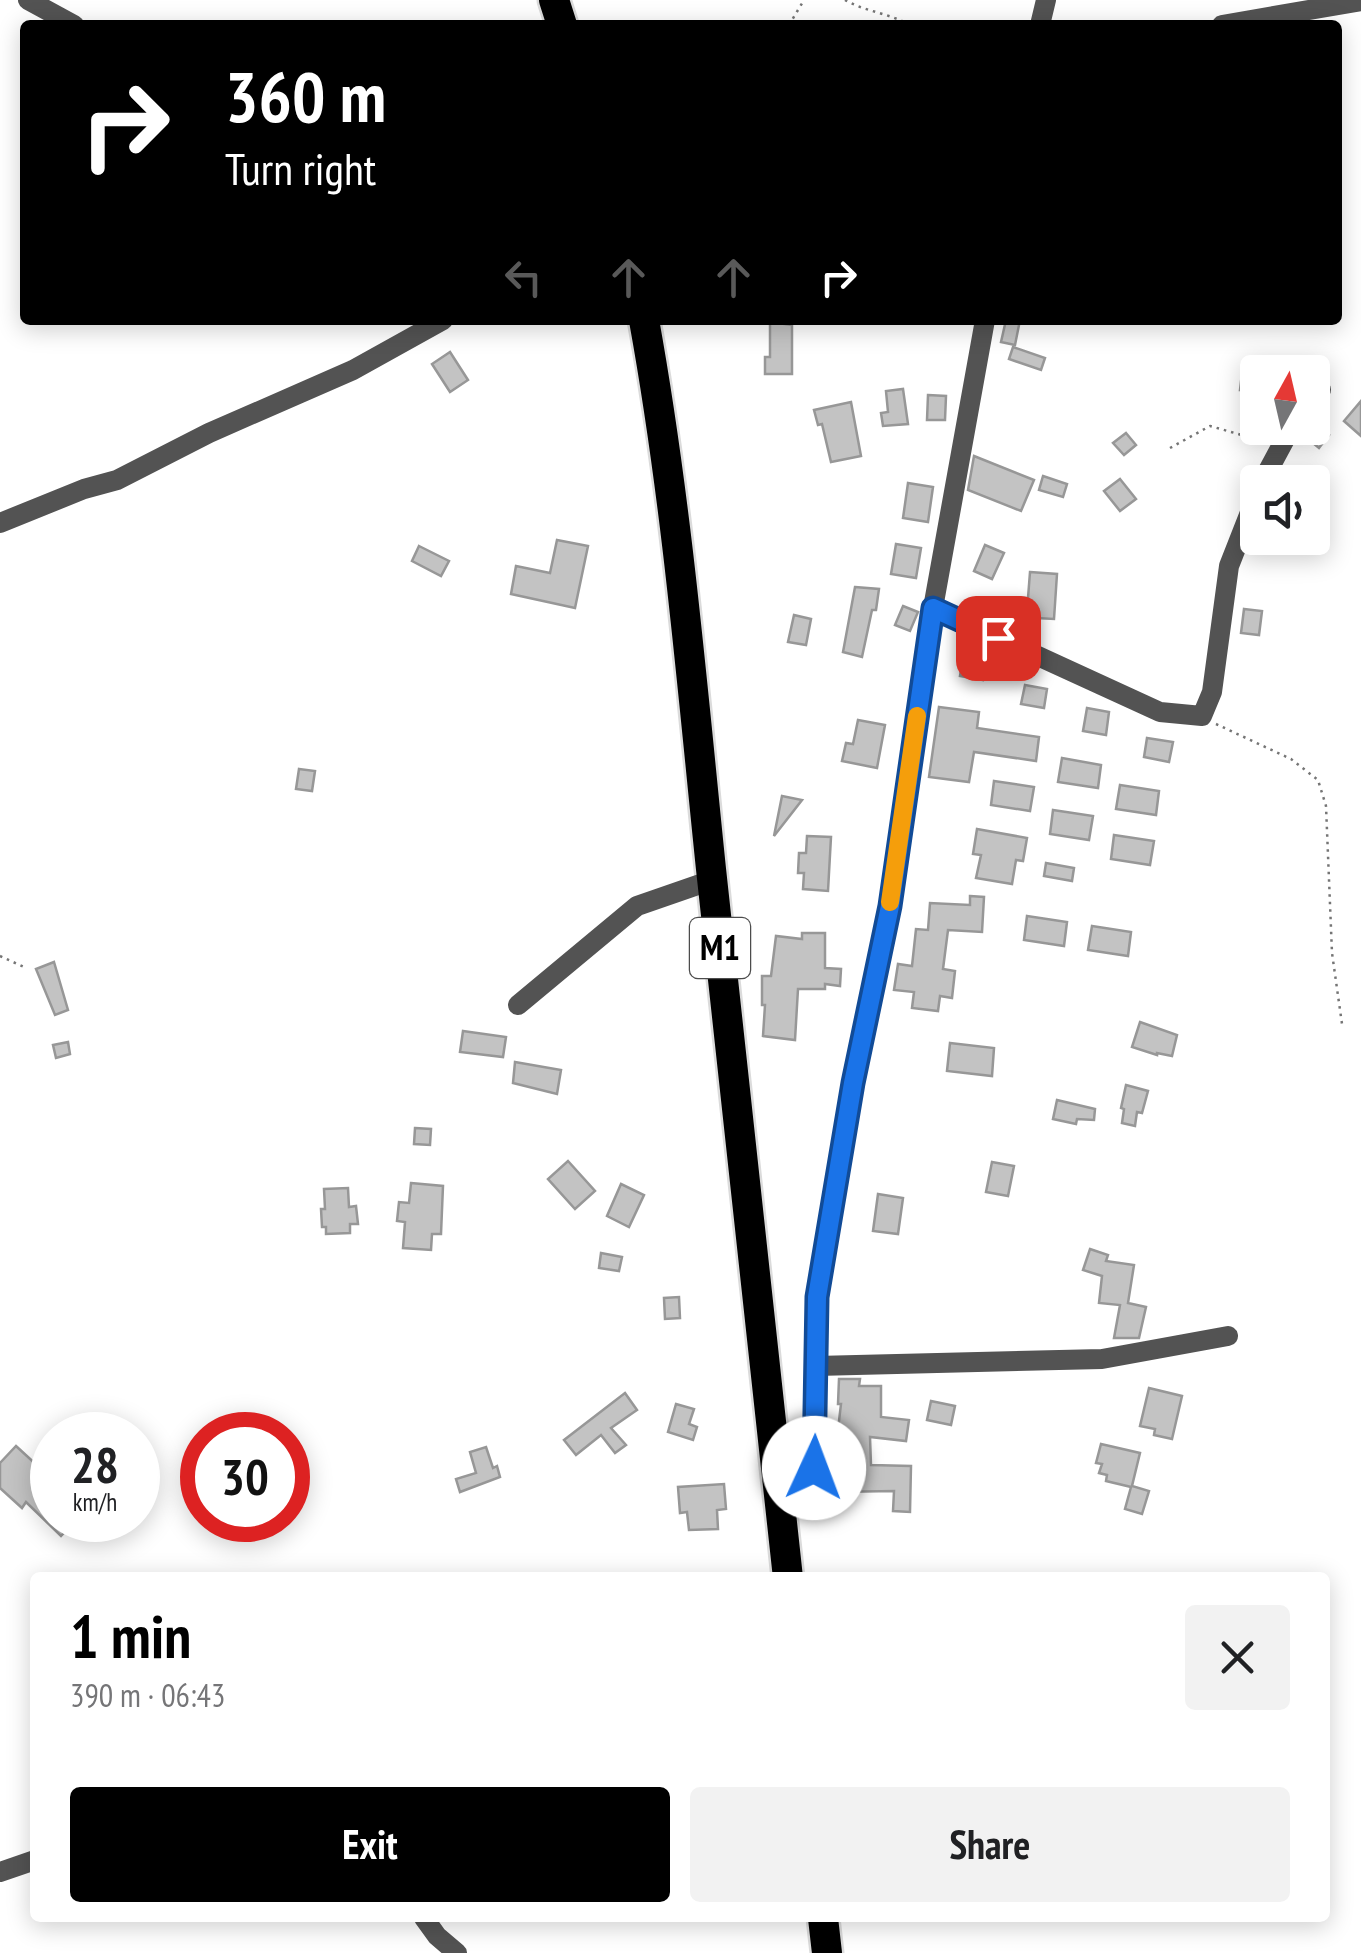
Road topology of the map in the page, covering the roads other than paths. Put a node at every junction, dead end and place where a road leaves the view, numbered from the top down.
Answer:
1 (1361, 0) edge
2 (44, 2) edge
3 (67, 20) edge
4 (1250, 20) edge
5 (434, 325) edge
6 (645, 325) edge
7 (983, 325) edge
8 (0, 523) edge
9 (1240, 538) edge
10 (933, 608) junction
11 (712, 880) junction
12 (518, 1005) dead end
13 (1228, 1336) dead end
14 (816, 1366) junction
15 (778, 1488) junction
16 (787, 1572) edge
17 (30, 1862) edge
18 (0, 1872) edge
19 (427, 1922) edge
20 (823, 1922) edge
21 (457, 1953) edge
22 (826, 1953) edge

1 - 4 street
2 - 3 street
5 - 8 street
6 - 11 highway, M1
7 - 10 street
9 - 10 street
10 - 14 street
11 - 12 street
11 - 15 highway, M1
13 - 14 street
14 - 15 street
15 - 16 highway, M1
17 - 18 street
19 - 21 street
20 - 22 highway

